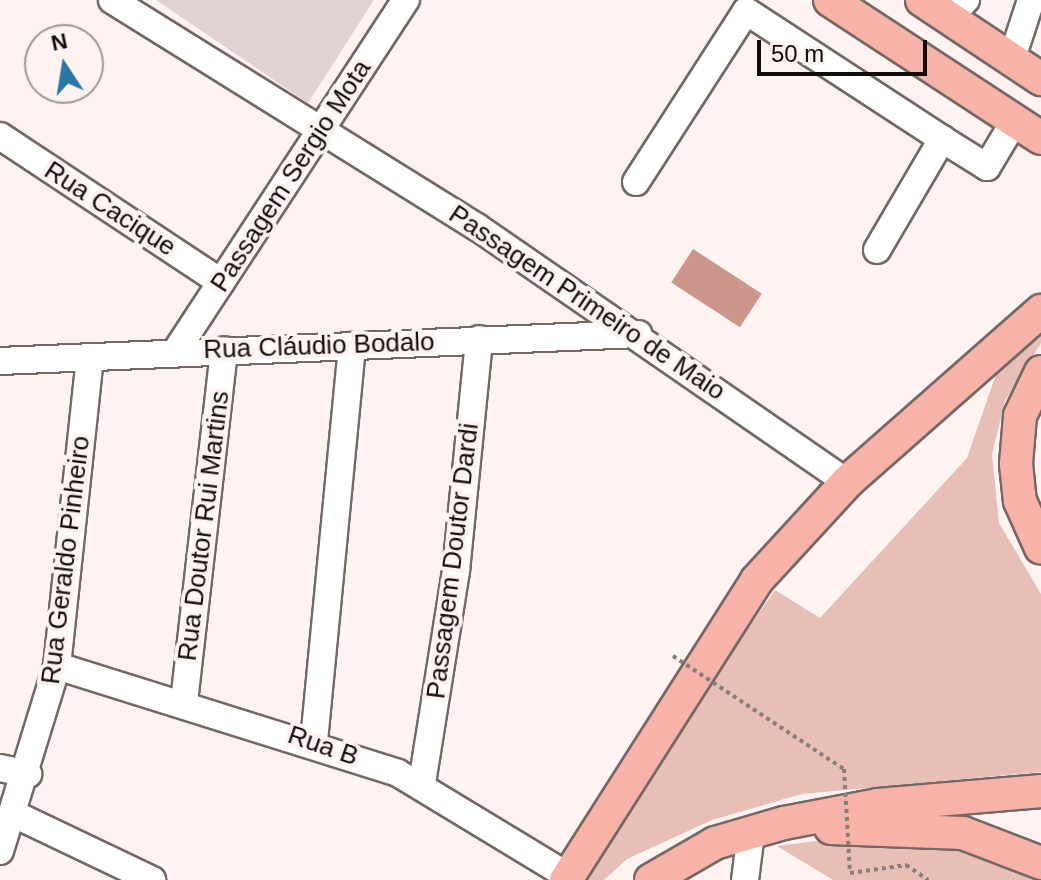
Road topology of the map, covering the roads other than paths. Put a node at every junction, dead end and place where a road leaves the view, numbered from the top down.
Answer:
1 (112, 0) edge
2 (406, 0) edge
3 (830, 0) edge
4 (922, 0) edge
5 (1030, 2) edge
6 (958, 9) edge
7 (982, 40) junction
8 (910, 53) junction
9 (1028, 54) edge
10 (1041, 79) edge
11 (1007, 134) junction
12 (0, 136) edge
13 (320, 136) junction
14 (1041, 138) edge
15 (942, 139) junction
16 (1041, 159) edge
17 (636, 182) dead end
18 (877, 250) dead end
19 (221, 282) junction
20 (1041, 311) edge
21 (638, 334) junction
22 (479, 339) junction
23 (352, 346) junction
24 (224, 350) junction
25 (176, 351) junction
26 (90, 358) junction
27 (0, 361) edge
28 (1041, 372) edge
29 (847, 482) junction
30 (1041, 548) edge
31 (57, 666) junction
32 (184, 702) junction
33 (314, 741) junction
34 (0, 768) edge
35 (28, 774) junction
36 (422, 783) junction
37 (1041, 791) edge
38 (16, 815) junction
39 (784, 823) junction
40 (751, 833) junction
41 (0, 851) edge
42 (1041, 863) edge
43 (567, 878) edge
44 (152, 880) edge
45 (651, 880) edge
46 (745, 880) edge

1 - 13 street, Passagem Primeiro de Maio
2 - 13 street, Passagem Sergio Mota
3 - 8 main road
4 - 6 main road
5 - 9 street
6 - 7 main road
7 - 9 main road
7 - 10 main road
8 - 11 main road
8 - 14 main road
11 - 15 street
11 - 16 main road
12 - 19 street, Rua Cacique
13 - 19 street, Passagem Sergio Mota
13 - 21 street, Passagem Primeiro de Maio
15 - 17 street
15 - 18 street
19 - 25 street, Passagem Sergio Mota
20 - 29 main road
21 - 22 street, Rua Cláudio Bodalo
21 - 29 street, Passagem Primeiro de Maio
22 - 23 street, Rua Cláudio Bodalo
22 - 36 street, Passagem Doutor Dardi
23 - 24 street, Rua Cláudio Bodalo
23 - 33 street
24 - 25 street, Rua Cláudio Bodalo
24 - 32 street, Rua Doutor Rui Martins
25 - 26 street, Rua Cláudio Bodalo
26 - 27 street, Rua Cláudio Bodalo
26 - 31 street, Rua Geraldo Pinheiro
28 - 30 main road
29 - 43 main road
31 - 32 street, Rua B
31 - 35 street, Rua Geraldo Pinheiro
32 - 33 street, Rua B
33 - 36 street, Rua B
34 - 35 street
35 - 38 street, Rua Geraldo Pinheiro
36 - 43 street, Rua B
37 - 39 main road
38 - 41 street, Rua Geraldo Pinheiro
38 - 44 street
39 - 40 main road
39 - 42 main road
40 - 45 main road
40 - 46 street

